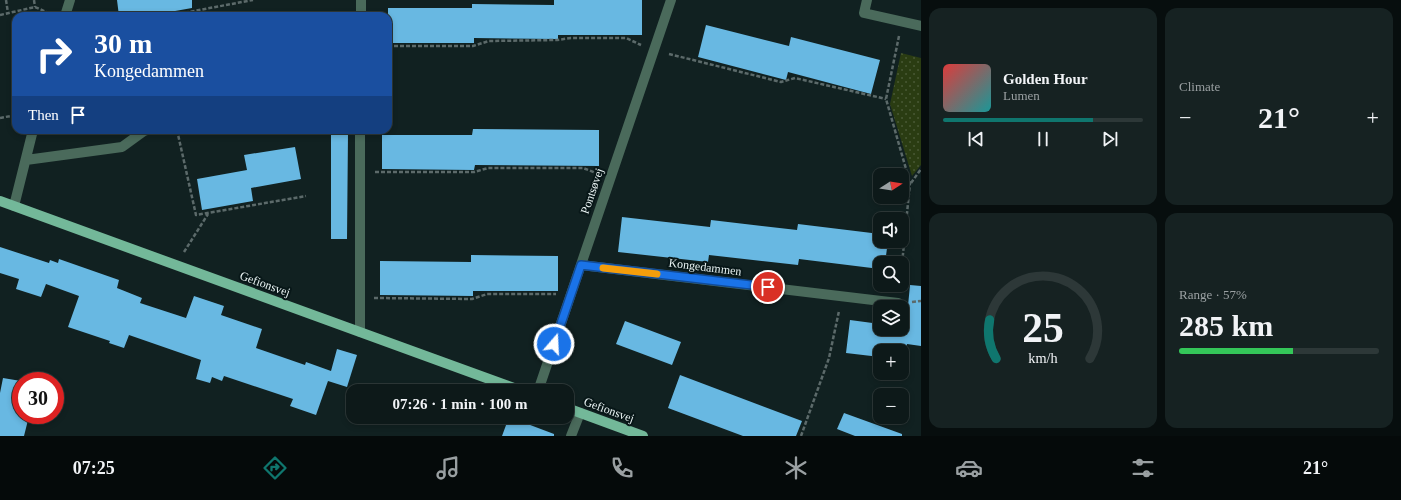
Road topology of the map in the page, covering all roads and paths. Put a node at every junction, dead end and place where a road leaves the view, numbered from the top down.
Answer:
1 (6, 0) edge
2 (34, 0) edge
3 (70, 0) edge
4 (253, 0) edge
5 (361, 0) edge
6 (671, 0) edge
7 (867, 0) edge
8 (36, 7) junction
9 (12, 12) edge
10 (13, 12) edge
11 (46, 12) edge
12 (66, 12) edge
13 (188, 12) edge
14 (361, 12) edge
15 (8, 13) junction
16 (0, 15) edge
17 (902, 22) junction
18 (921, 26) edge
19 (638, 44) dead end
20 (392, 46) edge
21 (682, 58) dead end
22 (886, 99) junction
23 (12, 116) edge
24 (0, 118) edge
25 (32, 134) edge
26 (140, 134) edge
27 (177, 134) edge
28 (360, 134) edge
29 (26, 160) junction
30 (921, 169) edge
31 (360, 172) junction
32 (598, 174) dead end
33 (910, 183) junction
34 (306, 196) dead end
35 (0, 201) edge
36 (14, 206) junction
37 (208, 213) junction
38 (903, 256) edge
39 (176, 265) junction
40 (581, 265) junction
41 (570, 296) junction
42 (842, 296) junction
43 (360, 298) junction
44 (874, 300) edge
45 (360, 332) junction
46 (503, 384) edge
47 (540, 384) edge
48 (574, 411) edge
49 (580, 413) junction
50 (571, 436) edge
51 (643, 436) edge
52 (801, 436) edge

1 - 15 path
2 - 8 path
3 - 12 street
4 - 13 path
5 - 14 street
6 - 40 street, Pontsøvej
7 - 17 street
8 - 10 path
8 - 11 path
9 - 15 path
15 - 16 path
17 - 18 street
17 - 22 path
19 - 20 path
21 - 22 path
22 - 33 path
23 - 24 path
25 - 29 street
26 - 29 street
27 - 37 path
28 - 31 street
29 - 36 street
30 - 33 path
31 - 32 path
31 - 43 street
33 - 38 path
34 - 37 path
35 - 36 main road, Gefionsvej
36 - 39 main road, Gefionsvej
37 - 39 path
39 - 45 main road, Gefionsvej
40 - 41 street, Pontsøvej
40 - 42 street, Kongedammen
41 - 43 path
41 - 47 street, Pontsøvej
42 - 44 street, Kongedammen
42 - 52 path
43 - 45 street
45 - 46 main road, Gefionsvej
48 - 49 main road, Gefionsvej
49 - 50 street
49 - 51 main road, Gefionsvej

